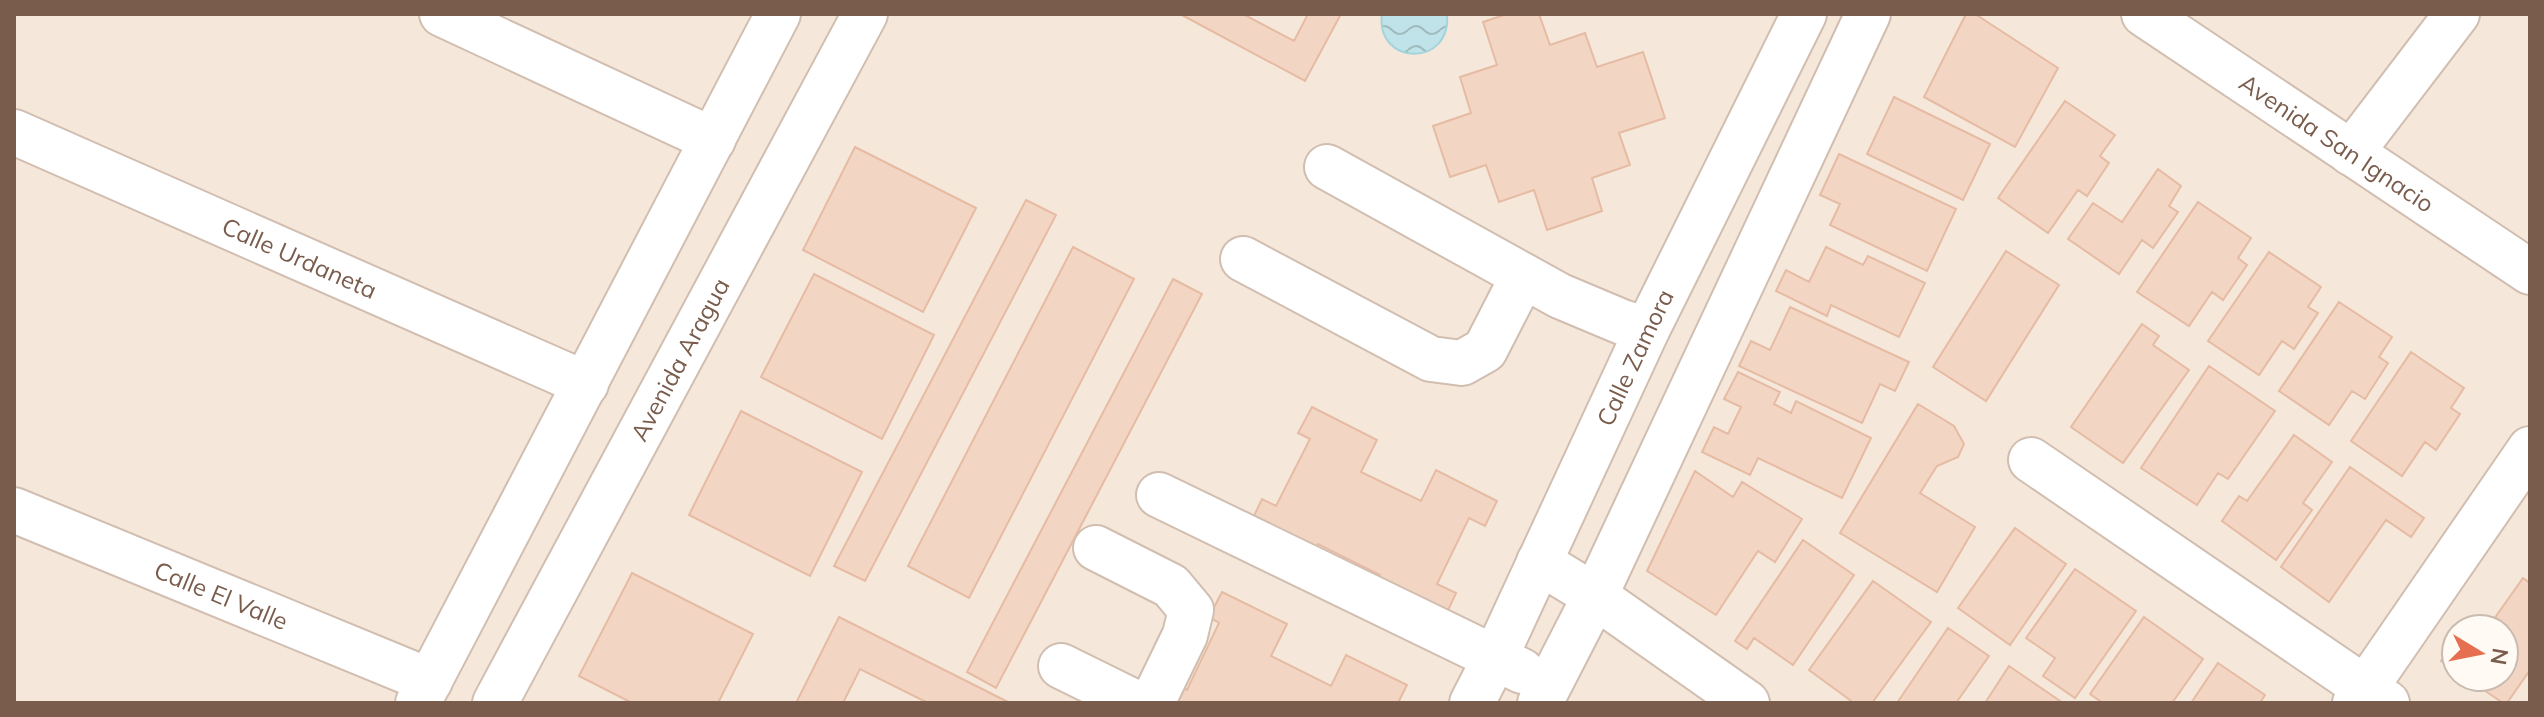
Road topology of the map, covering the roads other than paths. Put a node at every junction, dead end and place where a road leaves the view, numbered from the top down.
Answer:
1 (442, 14) edge
2 (778, 14) edge
3 (865, 14) edge
4 (1804, 14) edge
5 (1868, 14) edge
6 (2144, 14) edge
7 (2457, 14) edge
8 (14, 132) edge
9 (713, 140) junction
10 (2351, 153) junction
11 (1327, 167) dead end
12 (1243, 259) dead end
13 (2530, 272) edge
14 (1523, 276) junction
15 (1647, 330) junction
16 (586, 384) junction
17 (2530, 449) edge
18 (2031, 460) dead end
19 (1159, 495) dead end
20 (14, 510) edge
21 (1096, 548) dead end
22 (1539, 562) junction
23 (1595, 596) junction
24 (1495, 658) junction
25 (1061, 666) dead end
26 (424, 692) edge
27 (1545, 694) edge
28 (2369, 698) edge
29 (495, 703) edge
30 (1136, 703) edge
31 (1152, 703) edge
32 (1472, 703) edge
33 (1747, 703) edge

1 - 9 street
2 - 9 street
3 - 29 street, Avenida Aragua
4 - 15 street, Calle Zamora
5 - 23 street
6 - 10 street, Avenida San Ignacio
7 - 10 street
8 - 16 street, Calle Urdaneta
9 - 16 street
10 - 13 street, Avenida San Ignacio
11 - 14 street
12 - 14 street
14 - 15 street
15 - 22 street, Calle Zamora
16 - 26 street
17 - 28 street
18 - 28 street
19 - 24 street
20 - 26 street, Calle El Valle
21 - 31 street
22 - 23 street
22 - 24 street, Calle Zamora
23 - 27 street
23 - 33 street
24 - 27 street
24 - 32 street, Calle Zamora
25 - 30 street

